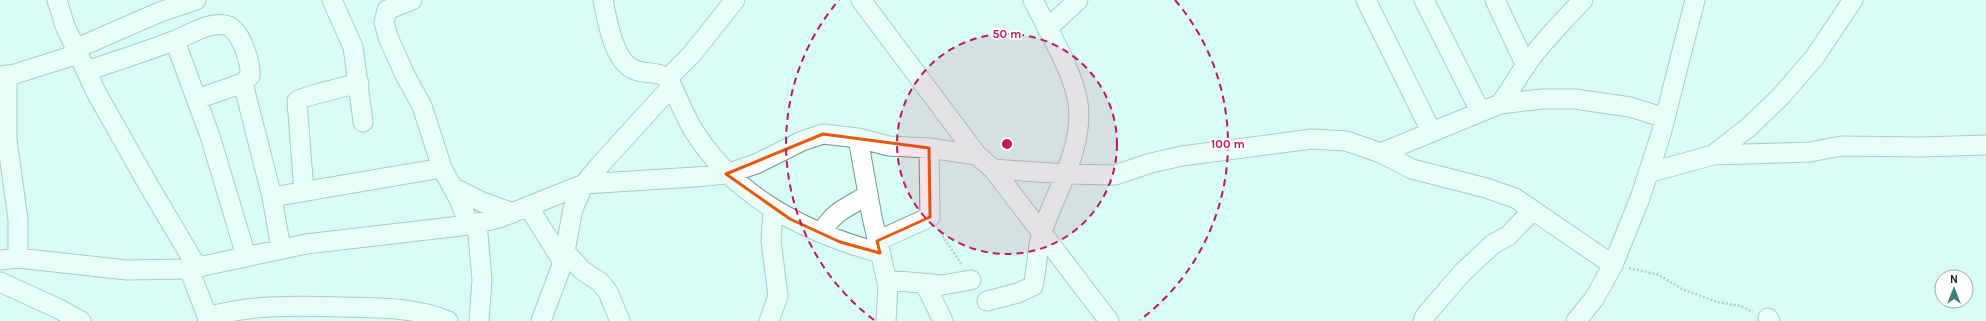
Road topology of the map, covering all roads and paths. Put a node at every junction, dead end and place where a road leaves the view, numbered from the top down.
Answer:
1 (57, 0) edge
2 (196, 0) edge
3 (332, 0) edge
4 (412, 0) edge
5 (603, 0) edge
6 (734, 0) edge
7 (861, 0) edge
8 (1032, 0) edge
9 (1078, 0) edge
10 (1366, 0) edge
11 (1424, 0) edge
12 (1495, 0) edge
13 (1583, 0) edge
14 (1695, 0) edge
15 (1853, 0) edge
16 (1047, 29) junction
17 (175, 41) junction
18 (77, 51) junction
19 (1526, 66) junction
20 (86, 71) junction
21 (4, 76) edge
22 (670, 82) junction
23 (243, 83) junction
24 (359, 83) junction
25 (197, 99) junction
26 (1500, 104) junction
27 (1480, 111) junction
28 (1665, 118) junction
29 (363, 122) dead end
30 (1432, 131) junction
31 (858, 138) junction
32 (1986, 145) edge
33 (929, 148) junction
34 (1381, 153) junction
35 (977, 155) junction
36 (1713, 155) junction
37 (442, 168) junction
38 (993, 169) junction
39 (1648, 173) junction
40 (726, 174) junction
41 (1066, 174) junction
42 (584, 184) junction
43 (452, 187) junction
44 (304, 192) junction
45 (868, 195) junction
46 (272, 197) junction
47 (773, 208) junction
48 (521, 209) junction
49 (1532, 211) junction
50 (930, 217) junction
51 (473, 224) junction
52 (822, 233) junction
53 (1042, 233) junction
54 (878, 247) junction
55 (281, 249) junction
56 (246, 256) junction
57 (564, 257) junction
58 (9, 259) edge
59 (1613, 265) junction
60 (193, 268) junction
61 (887, 280) junction
62 (971, 280) joint
63 (0, 282) edge
64 (925, 284) junction
65 (987, 300) dead end
66 (294, 314) edge
67 (208, 319) edge
68 (1769, 319) edge
69 (81, 321) edge
70 (448, 321) edge
71 (478, 321) edge
72 (541, 321) edge
73 (620, 321) edge
74 (769, 321) edge
75 (886, 321) edge
76 (943, 321) edge
77 (1109, 321) edge
78 (1423, 321) edge
79 (1576, 321) edge

1 - 18 street
2 - 18 street
3 - 24 street
4 - 37 street
5 - 22 street
6 - 22 street
7 - 35 street
8 - 16 street
9 - 16 street
10 - 30 street
11 - 27 street
12 - 19 street
13 - 19 street
14 - 28 street
15 - 36 street
16 - 41 street
17 - 20 street
17 - 23 street
17 - 25 street
18 - 20 street
18 - 21 street
19 - 26 street
20 - 60 street
21 - 58 street
22 - 40 street
22 - 42 street
23 - 25 street
23 - 46 street
24 - 29 street
24 - 44 street
25 - 56 street
26 - 27 street
26 - 28 street
27 - 30 street
28 - 39 street
30 - 34 street
31 - 33 street
31 - 40 street
31 - 45 street
32 - 36 street
33 - 35 street
33 - 50 street
34 - 41 street
34 - 49 street
35 - 38 street
36 - 39 street
37 - 43 street
37 - 44 street
38 - 41 street
38 - 53 street
39 - 59 street
40 - 42 street
40 - 47 street
41 - 53 street
42 - 48 street
42 - 57 street
43 - 48 street
43 - 51 street
44 - 46 street
45 - 52 street
45 - 54 street
46 - 55 street
47 - 52 street
47 - 74 street
48 - 51 street
48 - 57 street
49 - 59 street
49 - 78 street
50 - 54 street
50 - 62 path
51 - 55 street
51 - 71 street
52 - 54 street
53 - 65 street
53 - 77 street
54 - 61 street
55 - 56 street
56 - 60 street
57 - 72 street
57 - 73 street
58 - 60 street
59 - 68 path
59 - 79 street
60 - 67 street
61 - 64 street
61 - 75 street
62 - 64 street
63 - 69 street
64 - 76 street
66 - 67 street
66 - 70 street

